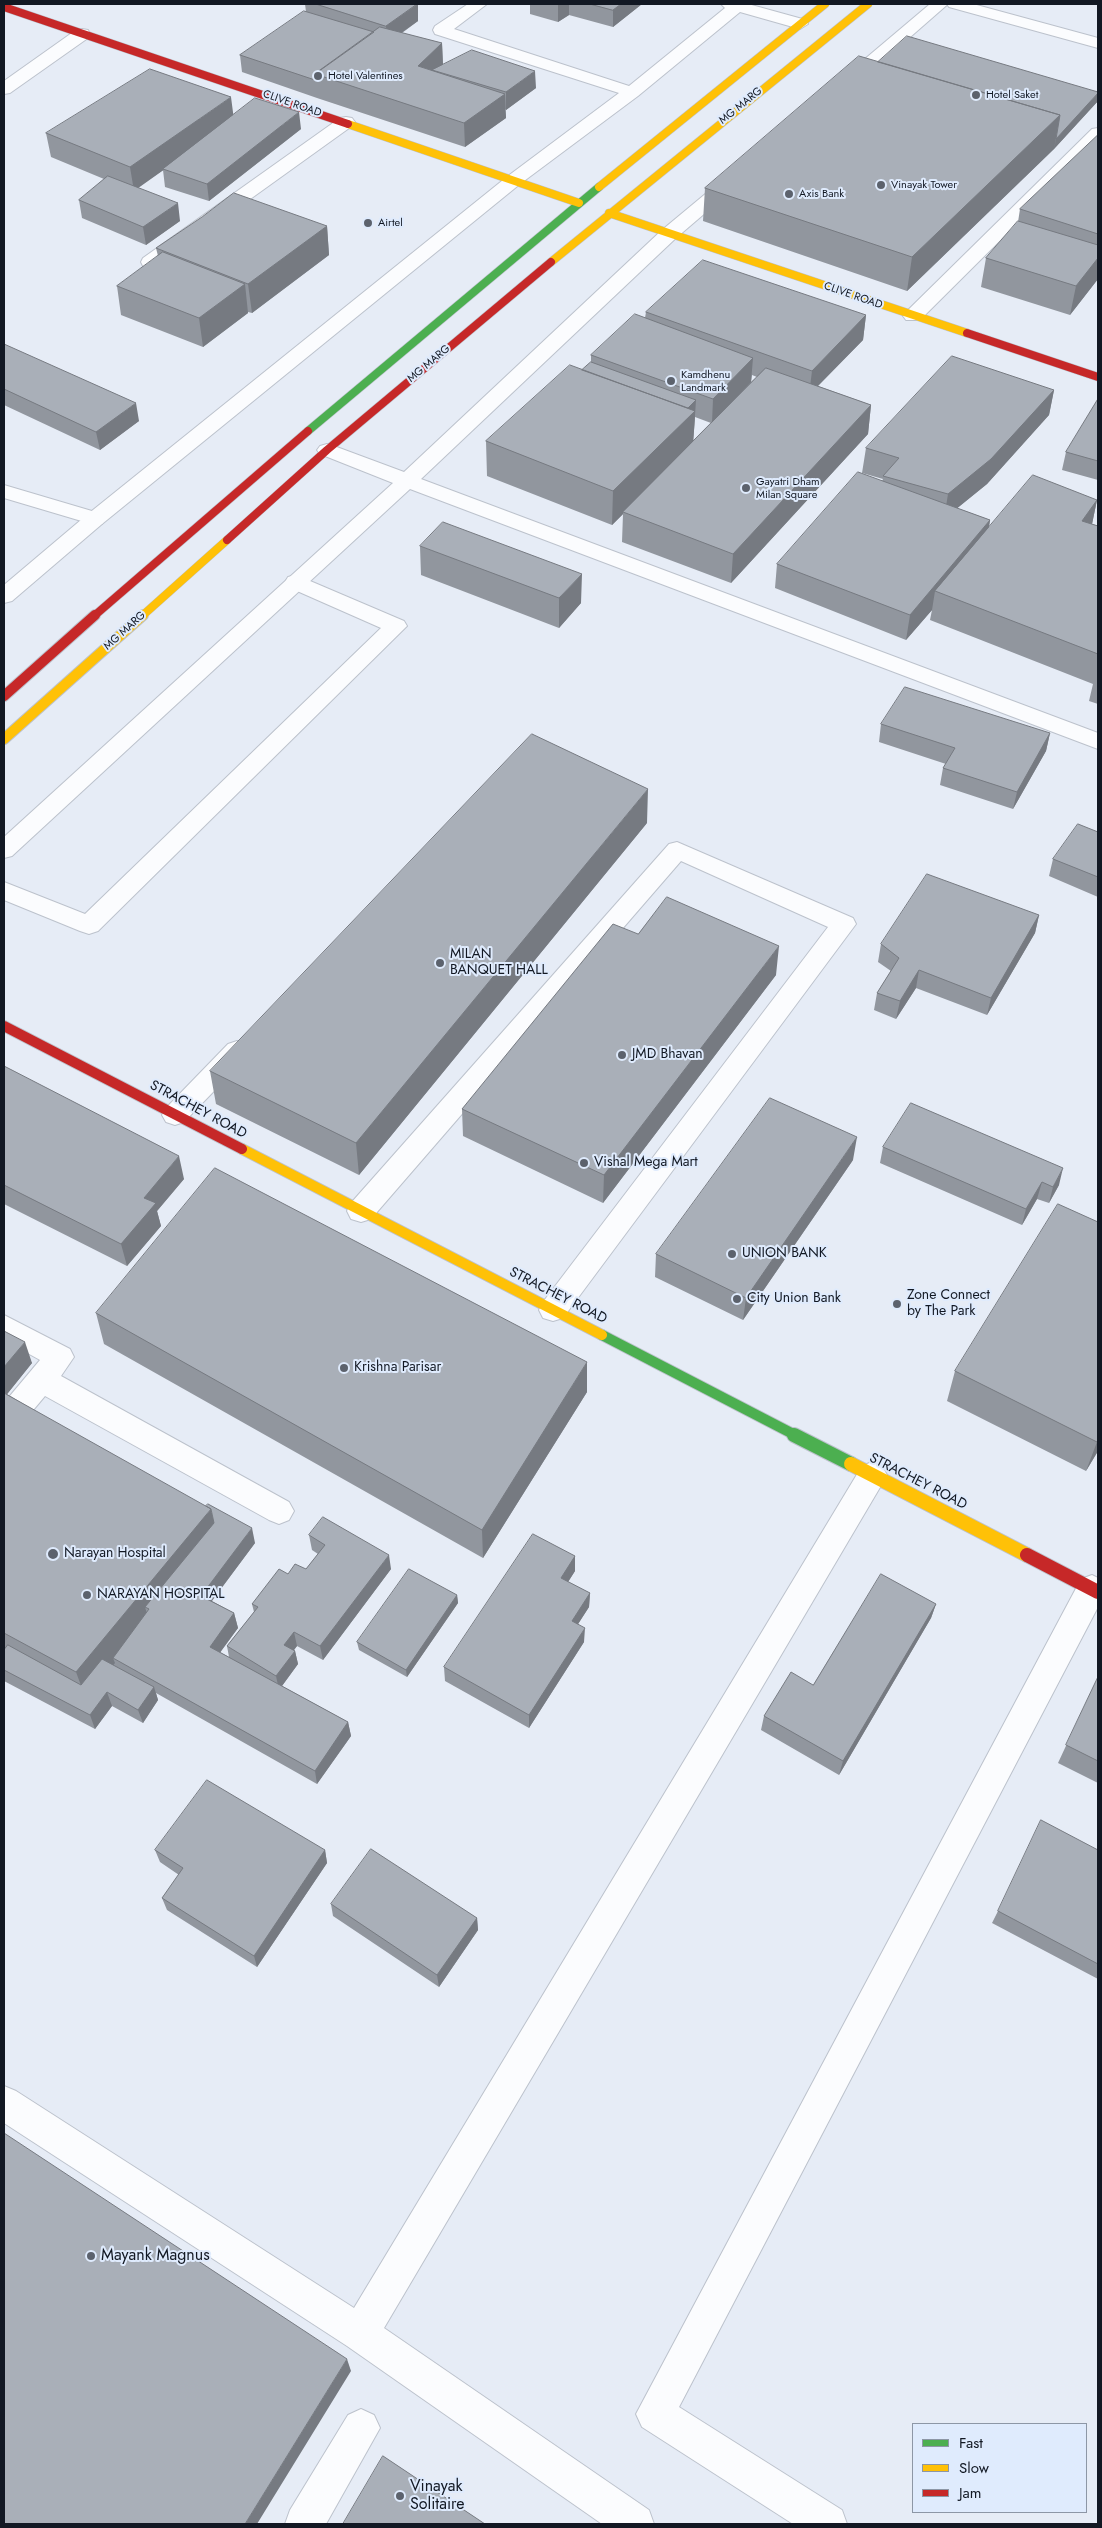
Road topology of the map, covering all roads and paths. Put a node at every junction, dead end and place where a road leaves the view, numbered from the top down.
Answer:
1 (479, 4) edge
2 (825, 4) edge
3 (868, 4) edge
4 (940, 4) edge
5 (955, 4) edge
6 (736, 5) edge
7 (4, 7) edge
8 (800, 24) junction
9 (82, 34) junction
10 (1098, 43) edge
11 (4, 89) edge
12 (632, 92) junction
13 (835, 93) edge
14 (346, 122) junction
15 (1098, 133) edge
16 (744, 170) edge
17 (514, 180) junction
18 (579, 203) junction
19 (609, 213) junction
20 (669, 234) junction
21 (150, 262) edge
22 (913, 316) junction
23 (1098, 377) edge
24 (328, 450) junction
25 (407, 481) junction
26 (4, 491) edge
27 (95, 519) junction
28 (296, 582) junction
29 (4, 596) edge
30 (4, 696) edge
31 (4, 740) edge
32 (1098, 741) edge
33 (4, 850) edge
34 (4, 891) edge
35 (4, 1026) edge
36 (251, 1036) edge
37 (175, 1115) junction
38 (361, 1211) junction
39 (553, 1310) junction
40 (4, 1328) edge
41 (42, 1380) junction
42 (4, 1424) edge
43 (872, 1475) junction
44 (280, 1511) dead end
45 (1095, 1591) edge
46 (4, 2103) edge
47 (360, 2333) junction
48 (361, 2428) dead end
49 (304, 2524) edge
50 (635, 2524) edge
51 (828, 2524) edge

1 - 12 street
2 - 8 main road, MG MARG
3 - 19 main road, MG MARG
4 - 13 street
5 - 10 street
6 - 8 street
6 - 12 street
7 - 9 main road, CLIVE ROAD
8 - 18 main road, MG MARG
9 - 11 street
9 - 14 main road, CLIVE ROAD
12 - 17 street
14 - 17 main road, CLIVE ROAD
14 - 21 street
15 - 22 street
16 - 20 street
17 - 18 main road, CLIVE ROAD
17 - 27 street
18 - 30 main road, MG MARG
19 - 20 main road, CLIVE ROAD
19 - 24 main road, MG MARG
20 - 22 main road, CLIVE ROAD
20 - 25 street
22 - 23 main road, CLIVE ROAD
24 - 25 street
24 - 31 main road, MG MARG
25 - 28 street
25 - 32 street
26 - 27 street
27 - 29 street
28 - 33 street
28 - 34 street
35 - 37 main road, STRACHEY ROAD
36 - 37 street
37 - 38 main road, STRACHEY ROAD
38 - 39 main road, STRACHEY ROAD
38 - 39 street
39 - 43 main road, STRACHEY ROAD
40 - 41 street
41 - 42 street
41 - 44 street
43 - 45 main road, STRACHEY ROAD
43 - 47 street
45 - 51 street
46 - 47 street
47 - 50 street
48 - 49 street

